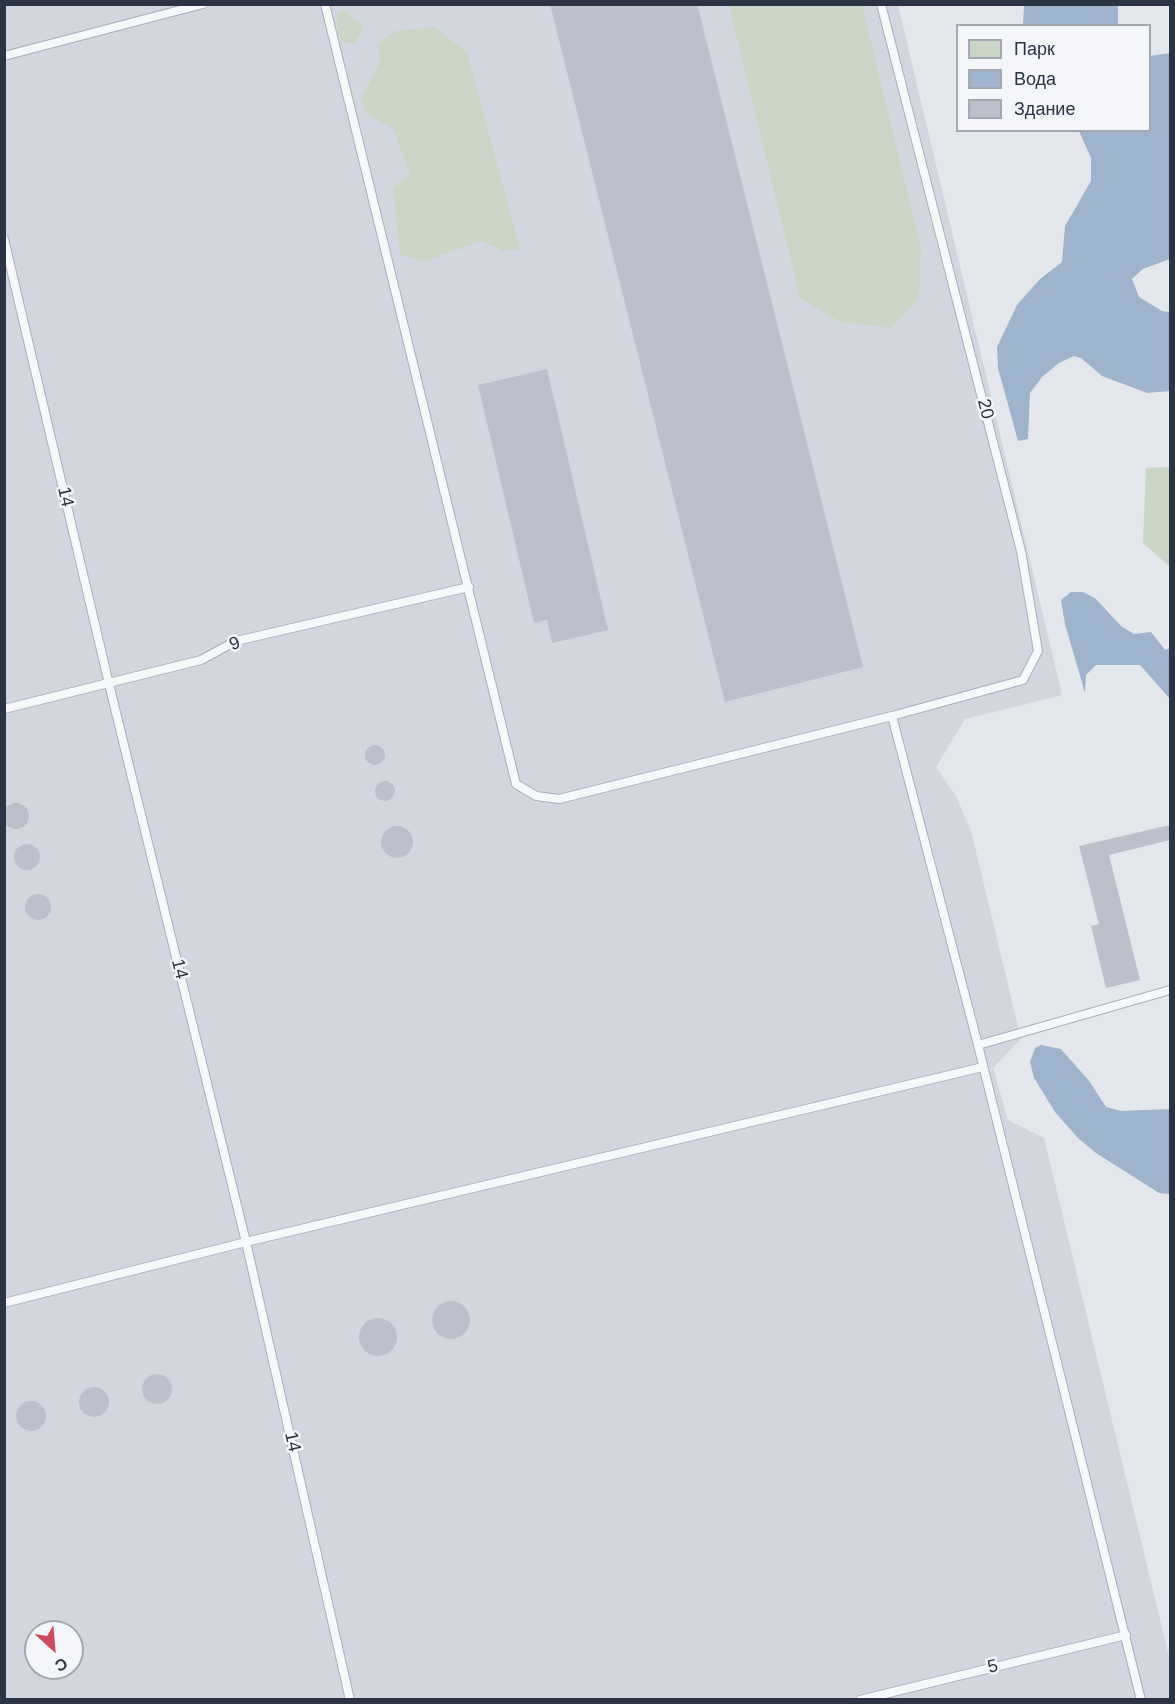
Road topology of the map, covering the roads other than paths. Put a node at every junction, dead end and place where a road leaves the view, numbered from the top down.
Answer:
1 (203, 4) edge
2 (325, 4) edge
3 (881, 4) edge
4 (4, 56) edge
5 (4, 239) edge
6 (469, 587) junction
7 (109, 684) junction
8 (4, 709) edge
9 (892, 716) junction
10 (1170, 990) edge
11 (978, 1045) junction
12 (983, 1067) junction
13 (246, 1242) junction
14 (4, 1303) edge
15 (1126, 1635) junction
16 (350, 1700) edge
17 (860, 1700) edge
18 (1141, 1700) edge

1 - 4 lane
2 - 6 lane, 20
3 - 9 lane, 20 / 20
5 - 7 lane, 14 / 14
6 - 7 lane, 9 / 9
6 - 9 lane, 20
7 - 8 lane, 9 / 9
7 - 13 lane, 14 / 14
9 - 11 lane
10 - 11 lane
11 - 12 lane
12 - 13 lane
12 - 15 lane
13 - 14 lane
13 - 16 lane, 14 / 14
15 - 17 lane, 5 / 5
15 - 18 lane

